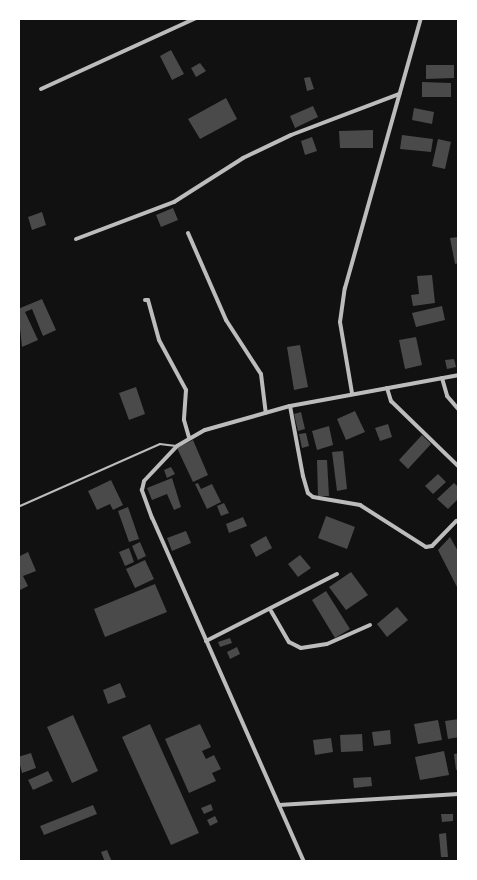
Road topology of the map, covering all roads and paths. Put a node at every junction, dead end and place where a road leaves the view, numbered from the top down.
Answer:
1 (196, 18) edge
2 (421, 18) edge
3 (42, 89) dead end
4 (399, 94) junction
5 (188, 233) dead end
6 (76, 239) dead end
7 (145, 300) dead end
8 (459, 375) edge
9 (442, 378) junction
10 (387, 388) junction
11 (352, 393) junction
12 (290, 406) junction
13 (459, 410) edge
14 (266, 413) junction
15 (189, 438) junction
16 (177, 446) junction
17 (459, 466) edge
18 (18, 507) edge
19 (456, 521) dead end
20 (337, 574) dead end
21 (271, 611) junction
22 (370, 625) dead end
23 (206, 641) junction
24 (459, 794) edge
25 (279, 805) junction
26 (304, 862) edge

1 - 3 street
2 - 4 street
4 - 6 street
4 - 11 street
5 - 14 street
7 - 15 street
8 - 9 street
9 - 10 street
9 - 13 street
10 - 11 street
10 - 17 street
11 - 12 street
12 - 14 street
12 - 19 street
14 - 15 street
15 - 16 street
16 - 18 lane
16 - 23 street
20 - 21 street
21 - 22 street
21 - 23 street
23 - 25 street
24 - 25 street
25 - 26 street

